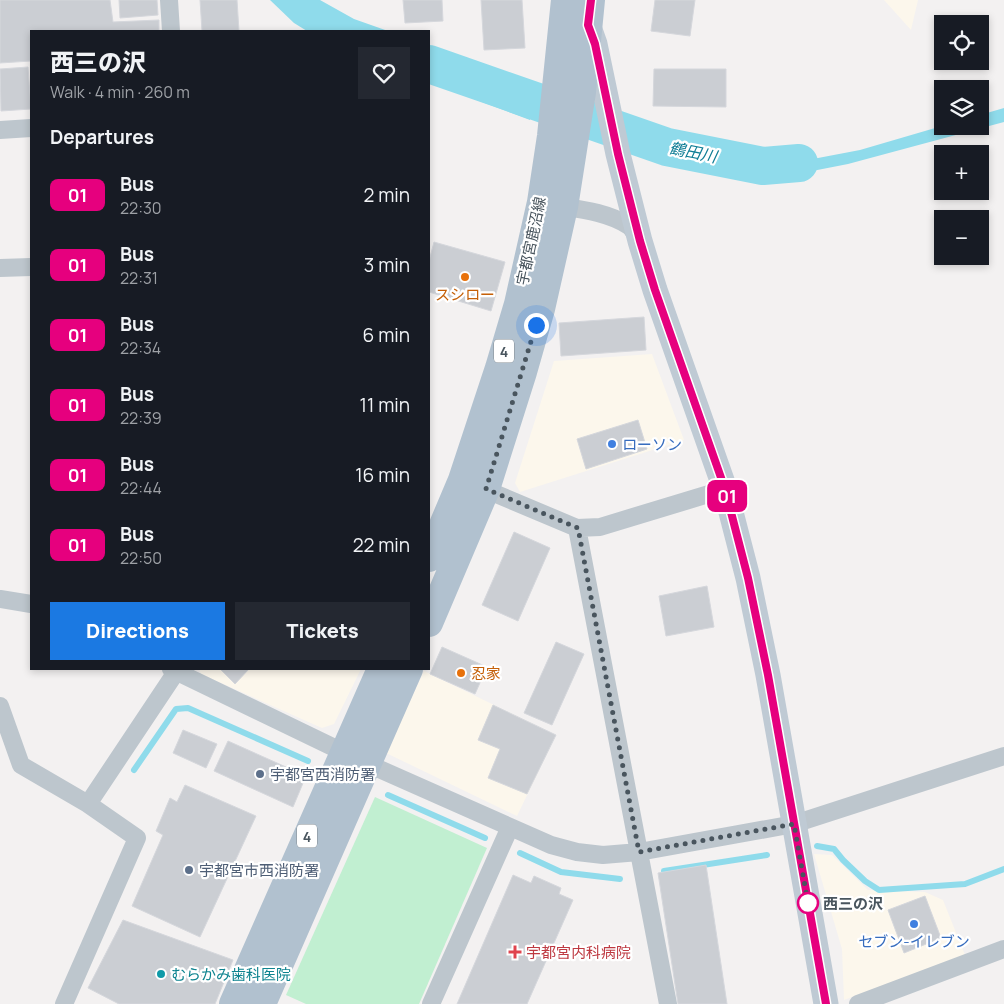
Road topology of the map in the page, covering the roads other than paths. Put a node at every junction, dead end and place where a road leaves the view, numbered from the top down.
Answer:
1 (169, 0) edge
2 (565, 0) edge
3 (590, 12) edge
4 (171, 30) edge
5 (569, 89) junction
6 (30, 128) edge
7 (0, 130) edge
8 (552, 204) junction
9 (640, 241) junction
10 (30, 267) edge
11 (0, 268) edge
12 (474, 484) junction
13 (725, 489) junction
14 (578, 528) junction
15 (430, 556) edge
16 (0, 599) edge
17 (30, 604) edge
18 (430, 620) edge
19 (175, 670) edge
20 (381, 670) edge
21 (409, 670) edge
22 (0, 704) edge
23 (344, 752) junction
24 (1004, 756) edge
25 (368, 764) junction
26 (88, 804) junction
27 (794, 824) junction
28 (510, 827) junction
29 (639, 852) junction
30 (1004, 949) edge
31 (64, 1004) edge
32 (233, 1004) edge
33 (262, 1004) edge
34 (431, 1004) edge
35 (668, 1004) edge
36 (826, 1004) edge
37 (858, 1004) edge

1 - 4 street
2 - 5 main road, 宇都宮鹿沼線 / 4
3 - 5 main road, 4
3 - 9 street
5 - 8 main road, 宇都宮鹿沼線 / 4
6 - 7 street
8 - 9 street
8 - 12 main road, 宇都宮鹿沼線 / 4
9 - 13 street
10 - 11 street
12 - 14 street
12 - 15 main road, 宇都宮鹿沼線 / 4
12 - 18 main road, 宇都宮鹿沼線 / 4
13 - 14 street
13 - 27 street
14 - 29 street
16 - 17 street
19 - 23 street
19 - 26 street
20 - 23 main road, 4
21 - 25 main road, 4
22 - 26 street
23 - 25 street
23 - 32 main road, 4
24 - 27 street
25 - 28 street
25 - 33 main road, 4
26 - 31 street
27 - 29 street
27 - 36 street
28 - 29 street
28 - 34 street
29 - 35 street
30 - 37 street

